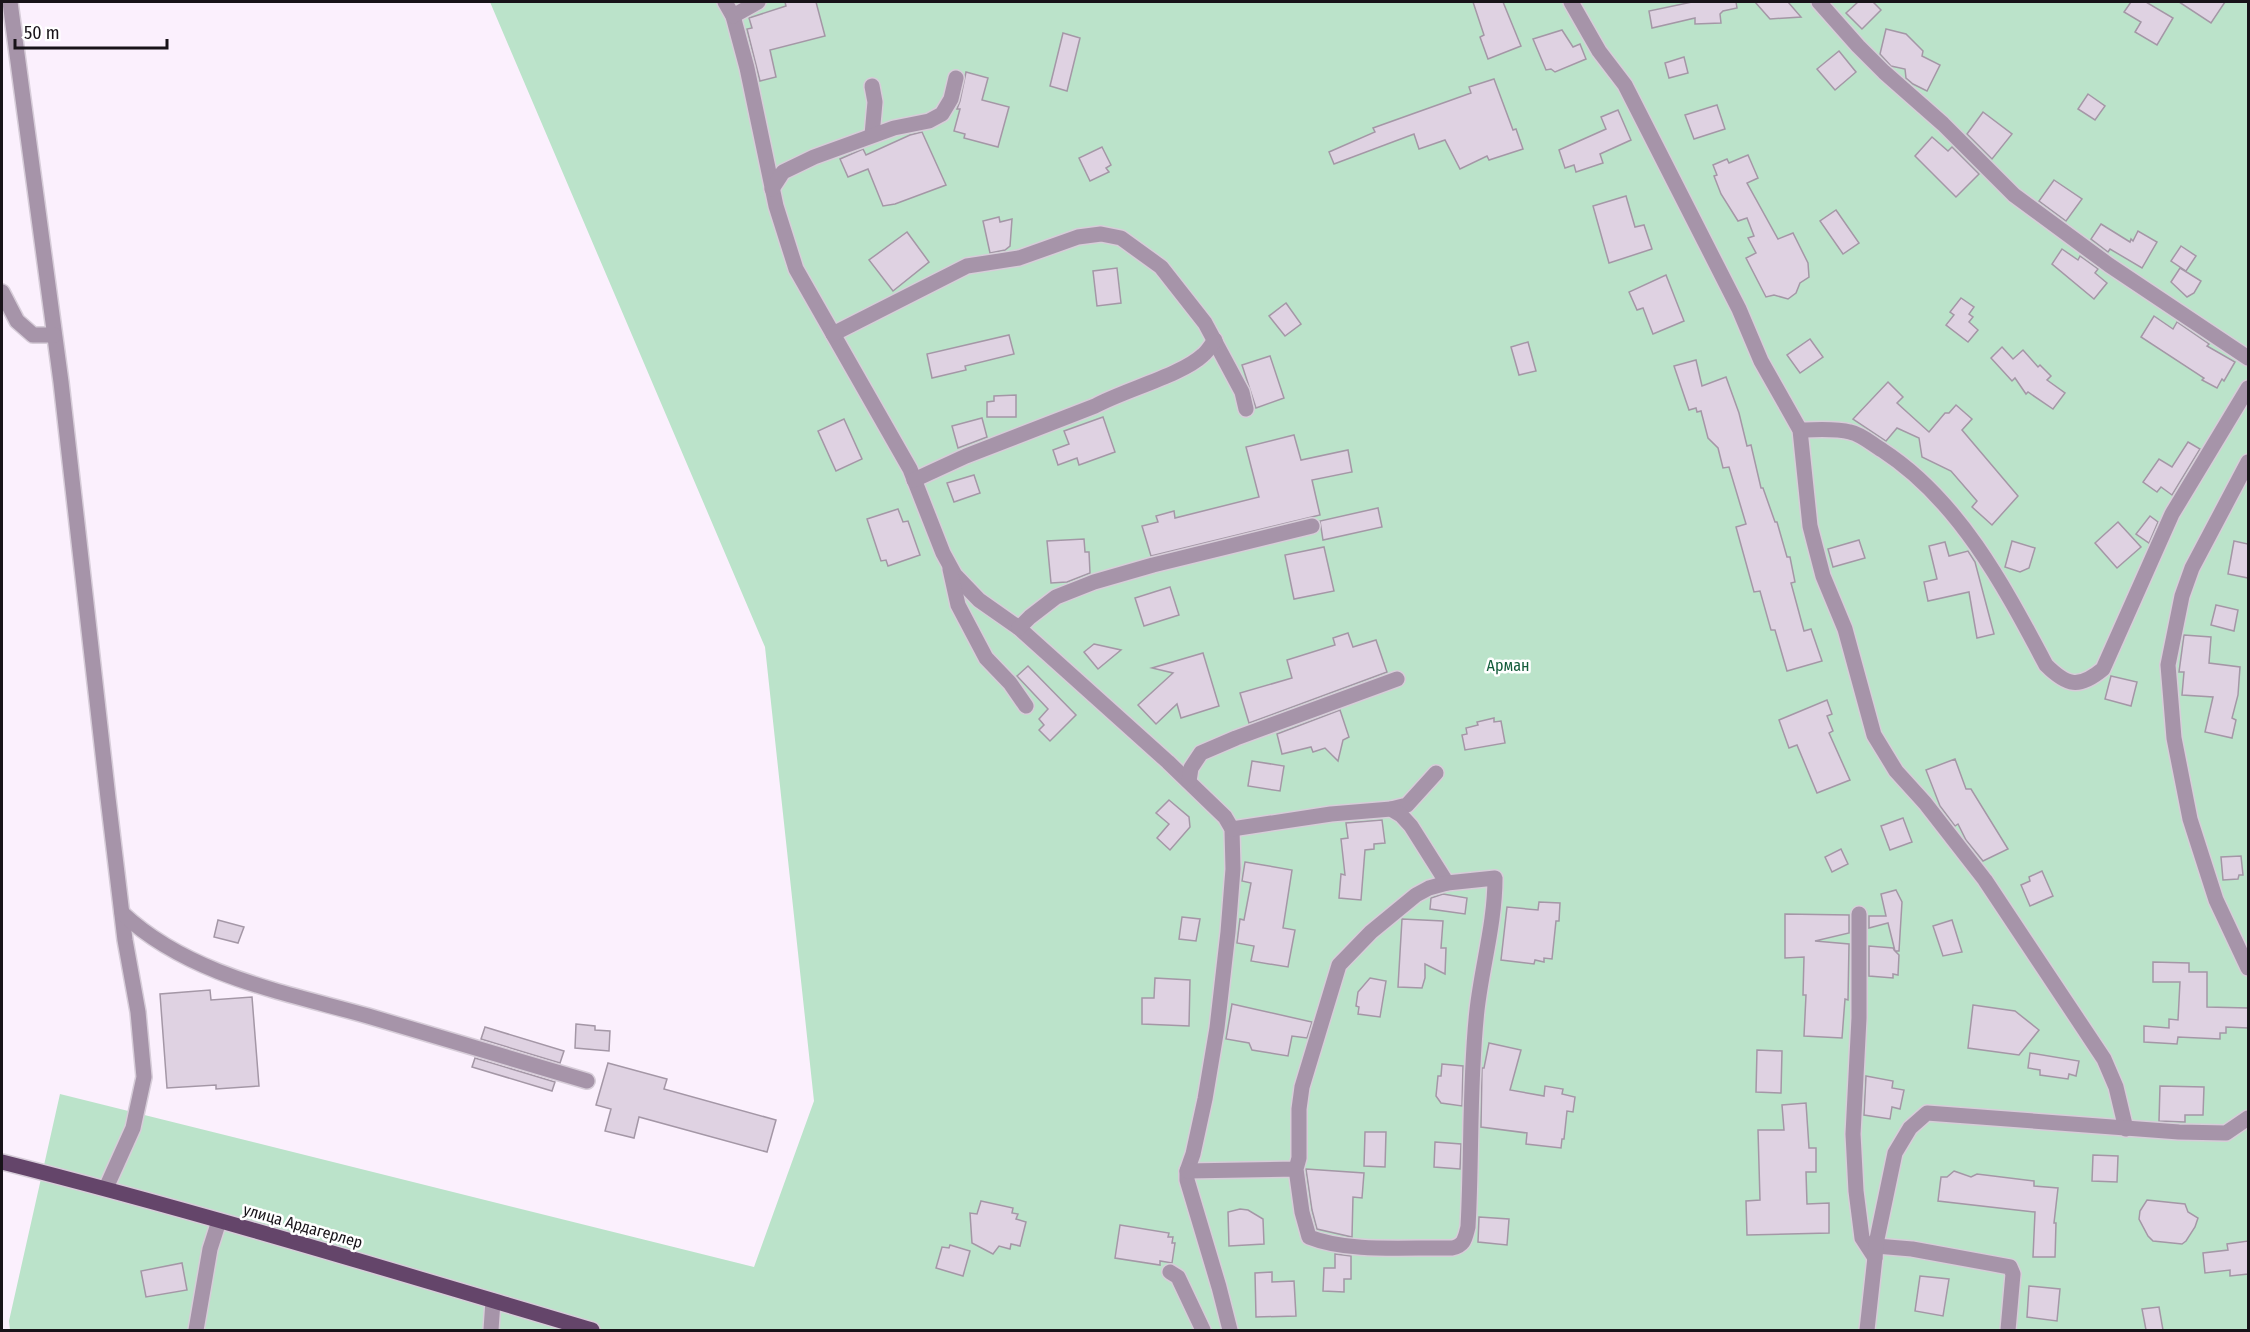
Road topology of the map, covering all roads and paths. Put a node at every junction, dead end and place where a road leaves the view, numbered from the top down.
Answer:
1 (10, 2) edge
2 (725, 2) edge
3 (758, 2) edge
4 (1571, 2) edge
5 (1819, 2) edge
6 (733, 16) junction
7 (956, 78) dead end
8 (872, 86) dead end
9 (872, 135) junction
10 (772, 189) junction
11 (2, 292) edge
12 (833, 334) junction
13 (54, 335) junction
14 (1215, 340) junction
15 (2248, 358) edge
16 (2248, 388) edge
17 (1246, 409) dead end
18 (1800, 430) junction
19 (2248, 462) edge
20 (914, 480) junction
21 (1312, 526) dead end
22 (949, 564) junction
23 (1019, 628) junction
24 (1397, 679) dead end
25 (1026, 706) dead end
26 (1437, 773) dead end
27 (1188, 781) junction
28 (1391, 809) junction
29 (1232, 829) junction
30 (1447, 883) junction
31 (122, 913) junction
32 (1859, 914) dead end
33 (2248, 968) edge
34 (588, 1081) dead end
35 (2248, 1118) edge
36 (2126, 1129) junction
37 (2, 1162) edge
38 (1296, 1169) junction
39 (1187, 1171) junction
40 (106, 1188) junction
41 (219, 1221) junction
42 (1876, 1252) junction
43 (1170, 1272) dead end
44 (493, 1301) junction
45 (196, 1330) edge
46 (491, 1330) edge
47 (592, 1330) edge
48 (1203, 1330) edge
49 (1230, 1330) edge
50 (1867, 1330) edge
51 (2008, 1330) edge

1 - 13 street
2 - 6 street
3 - 6 street
4 - 18 street
5 - 15 street
6 - 10 street
7 - 9 street
8 - 9 street
9 - 10 street
10 - 12 street
11 - 13 street
12 - 14 street
12 - 20 street
13 - 31 street
14 - 17 street
14 - 20 street
16 - 18 street
18 - 36 street
19 - 33 street
20 - 22 street
21 - 23 street
22 - 23 street
22 - 25 street
23 - 27 street
24 - 27 street
26 - 28 street
27 - 29 street
28 - 29 street
28 - 30 street
29 - 39 street
30 - 38 street
30 - 38 street
31 - 34 street
31 - 40 street
32 - 42 street
35 - 36 street
36 - 42 street
37 - 40 main road, улица Ардагерлер
38 - 39 street
39 - 49 street
40 - 41 main road, улица Ардагерлер
41 - 44 main road, улица Ардагерлер
41 - 45 street
42 - 50 street
42 - 51 street
43 - 48 street
44 - 46 street
44 - 47 main road, улица Ардагерлер

